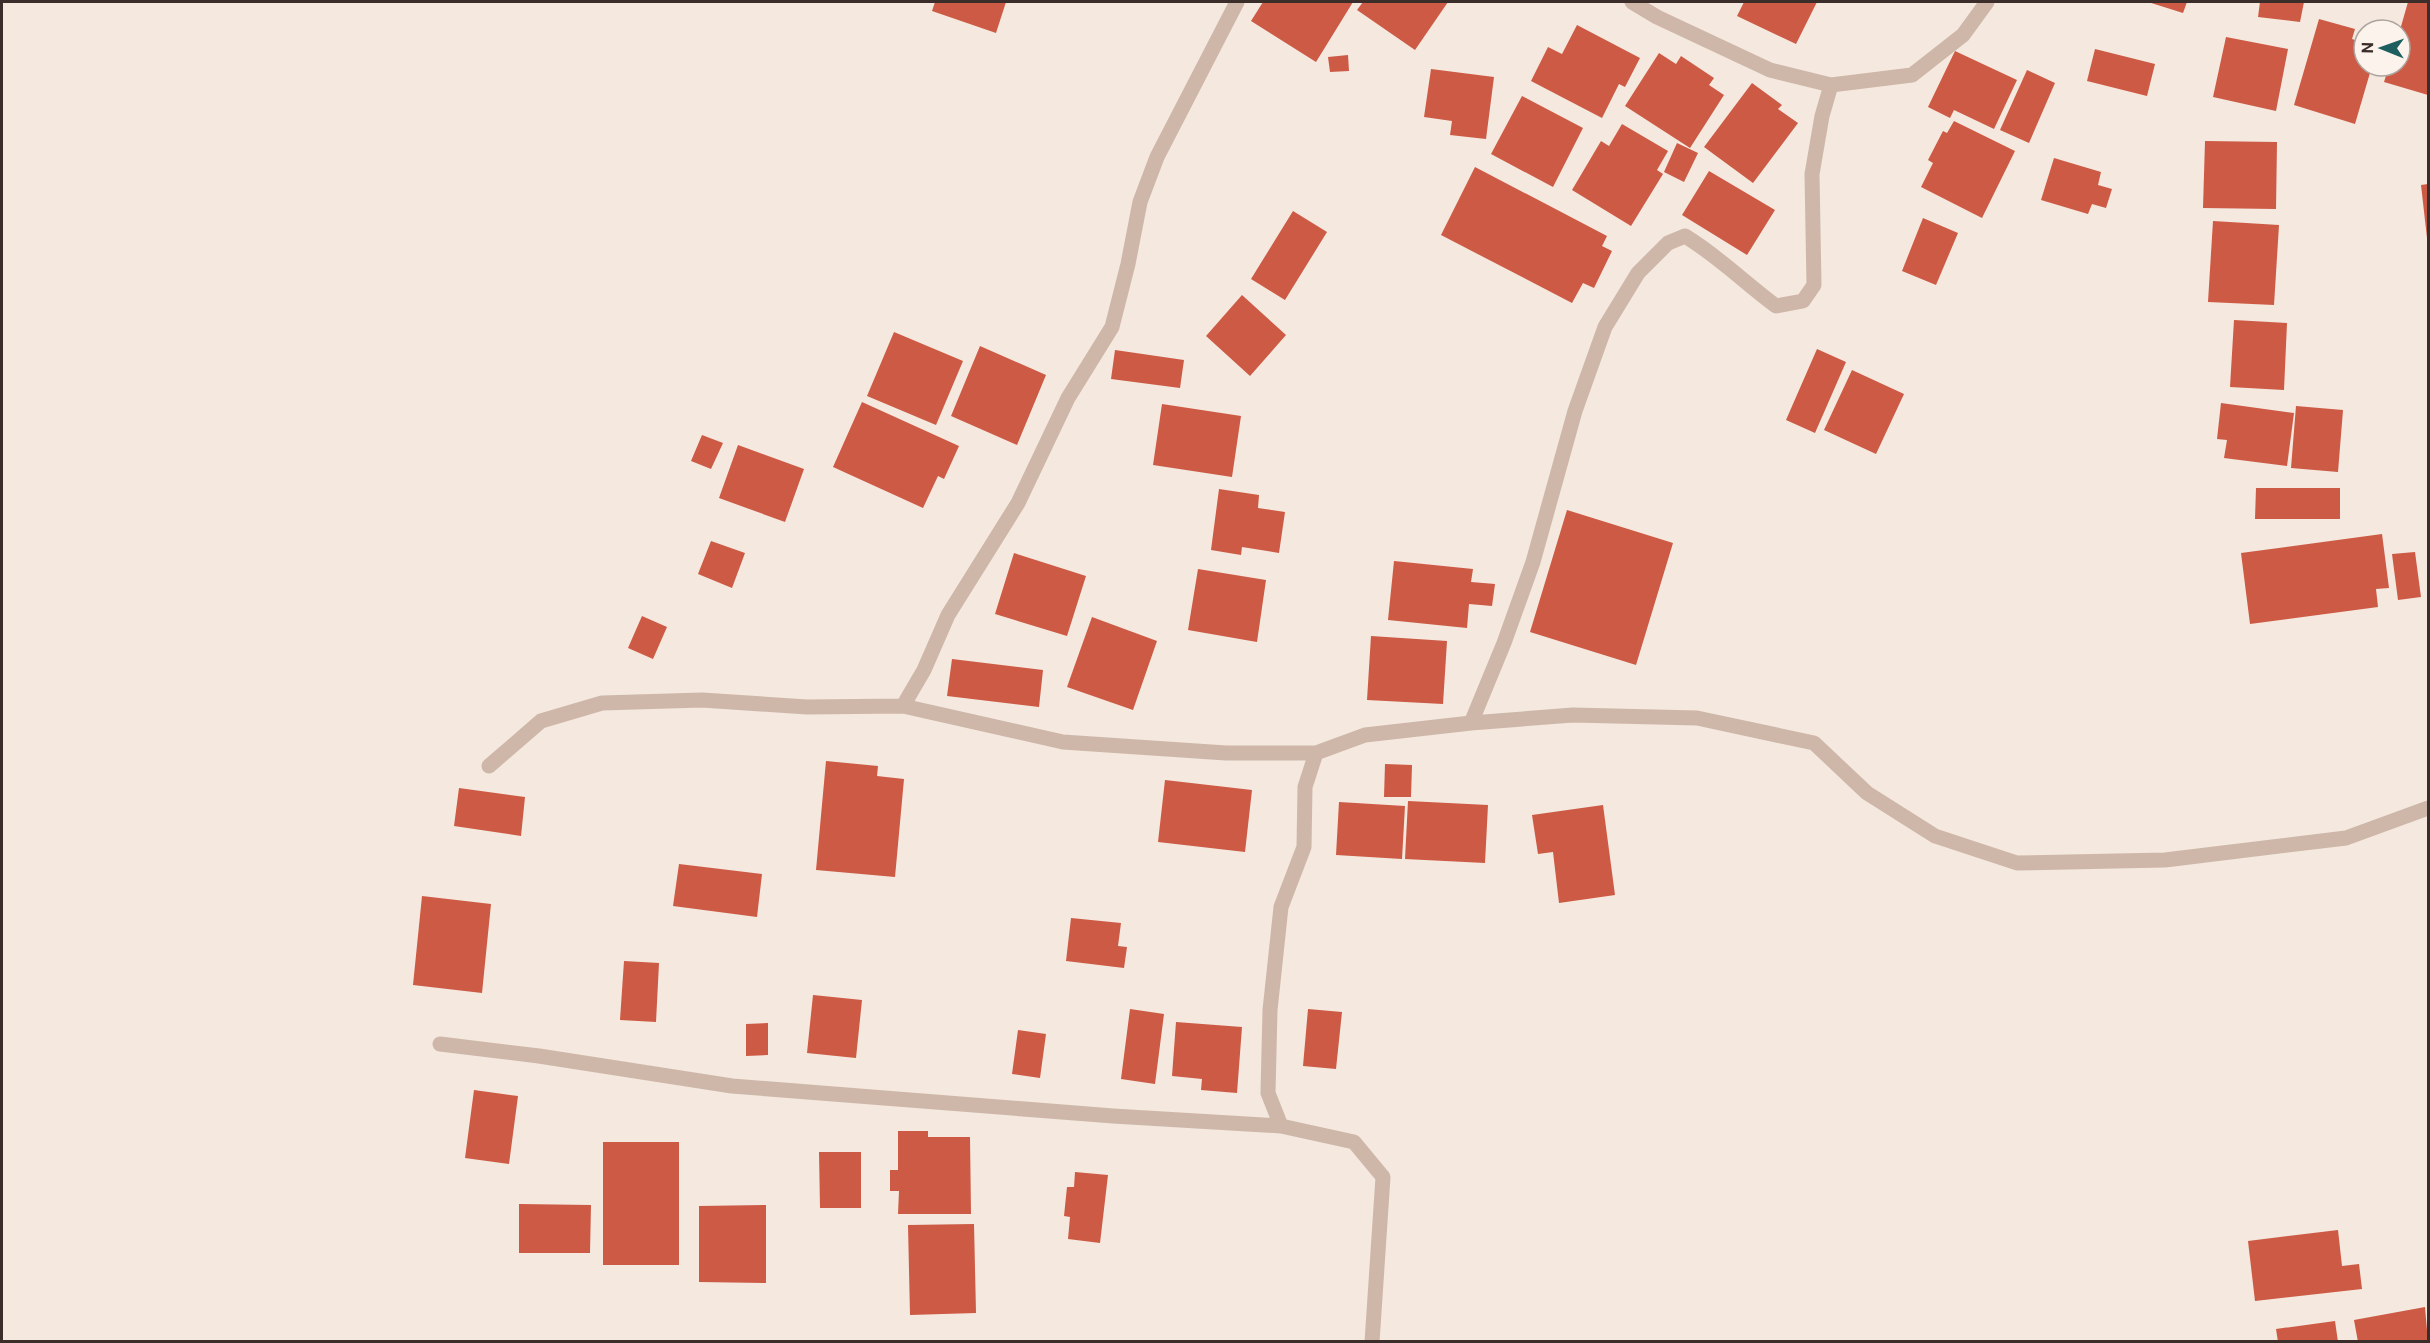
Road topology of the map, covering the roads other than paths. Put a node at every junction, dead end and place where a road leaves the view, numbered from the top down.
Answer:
1 (1237, 2) edge
2 (1632, 2) edge
3 (1987, 2) edge
4 (1831, 85) junction
5 (903, 706) junction
6 (1471, 723) junction
7 (1316, 753) junction
8 (489, 766) dead end
9 (2428, 808) edge
10 (440, 1044) dead end
11 (1281, 1126) junction
12 (1372, 1341) edge

1 - 5 street
2 - 4 street
3 - 4 street
4 - 6 street
5 - 7 street
5 - 8 street
6 - 7 street
6 - 9 street
7 - 11 street
10 - 11 street
11 - 12 street

